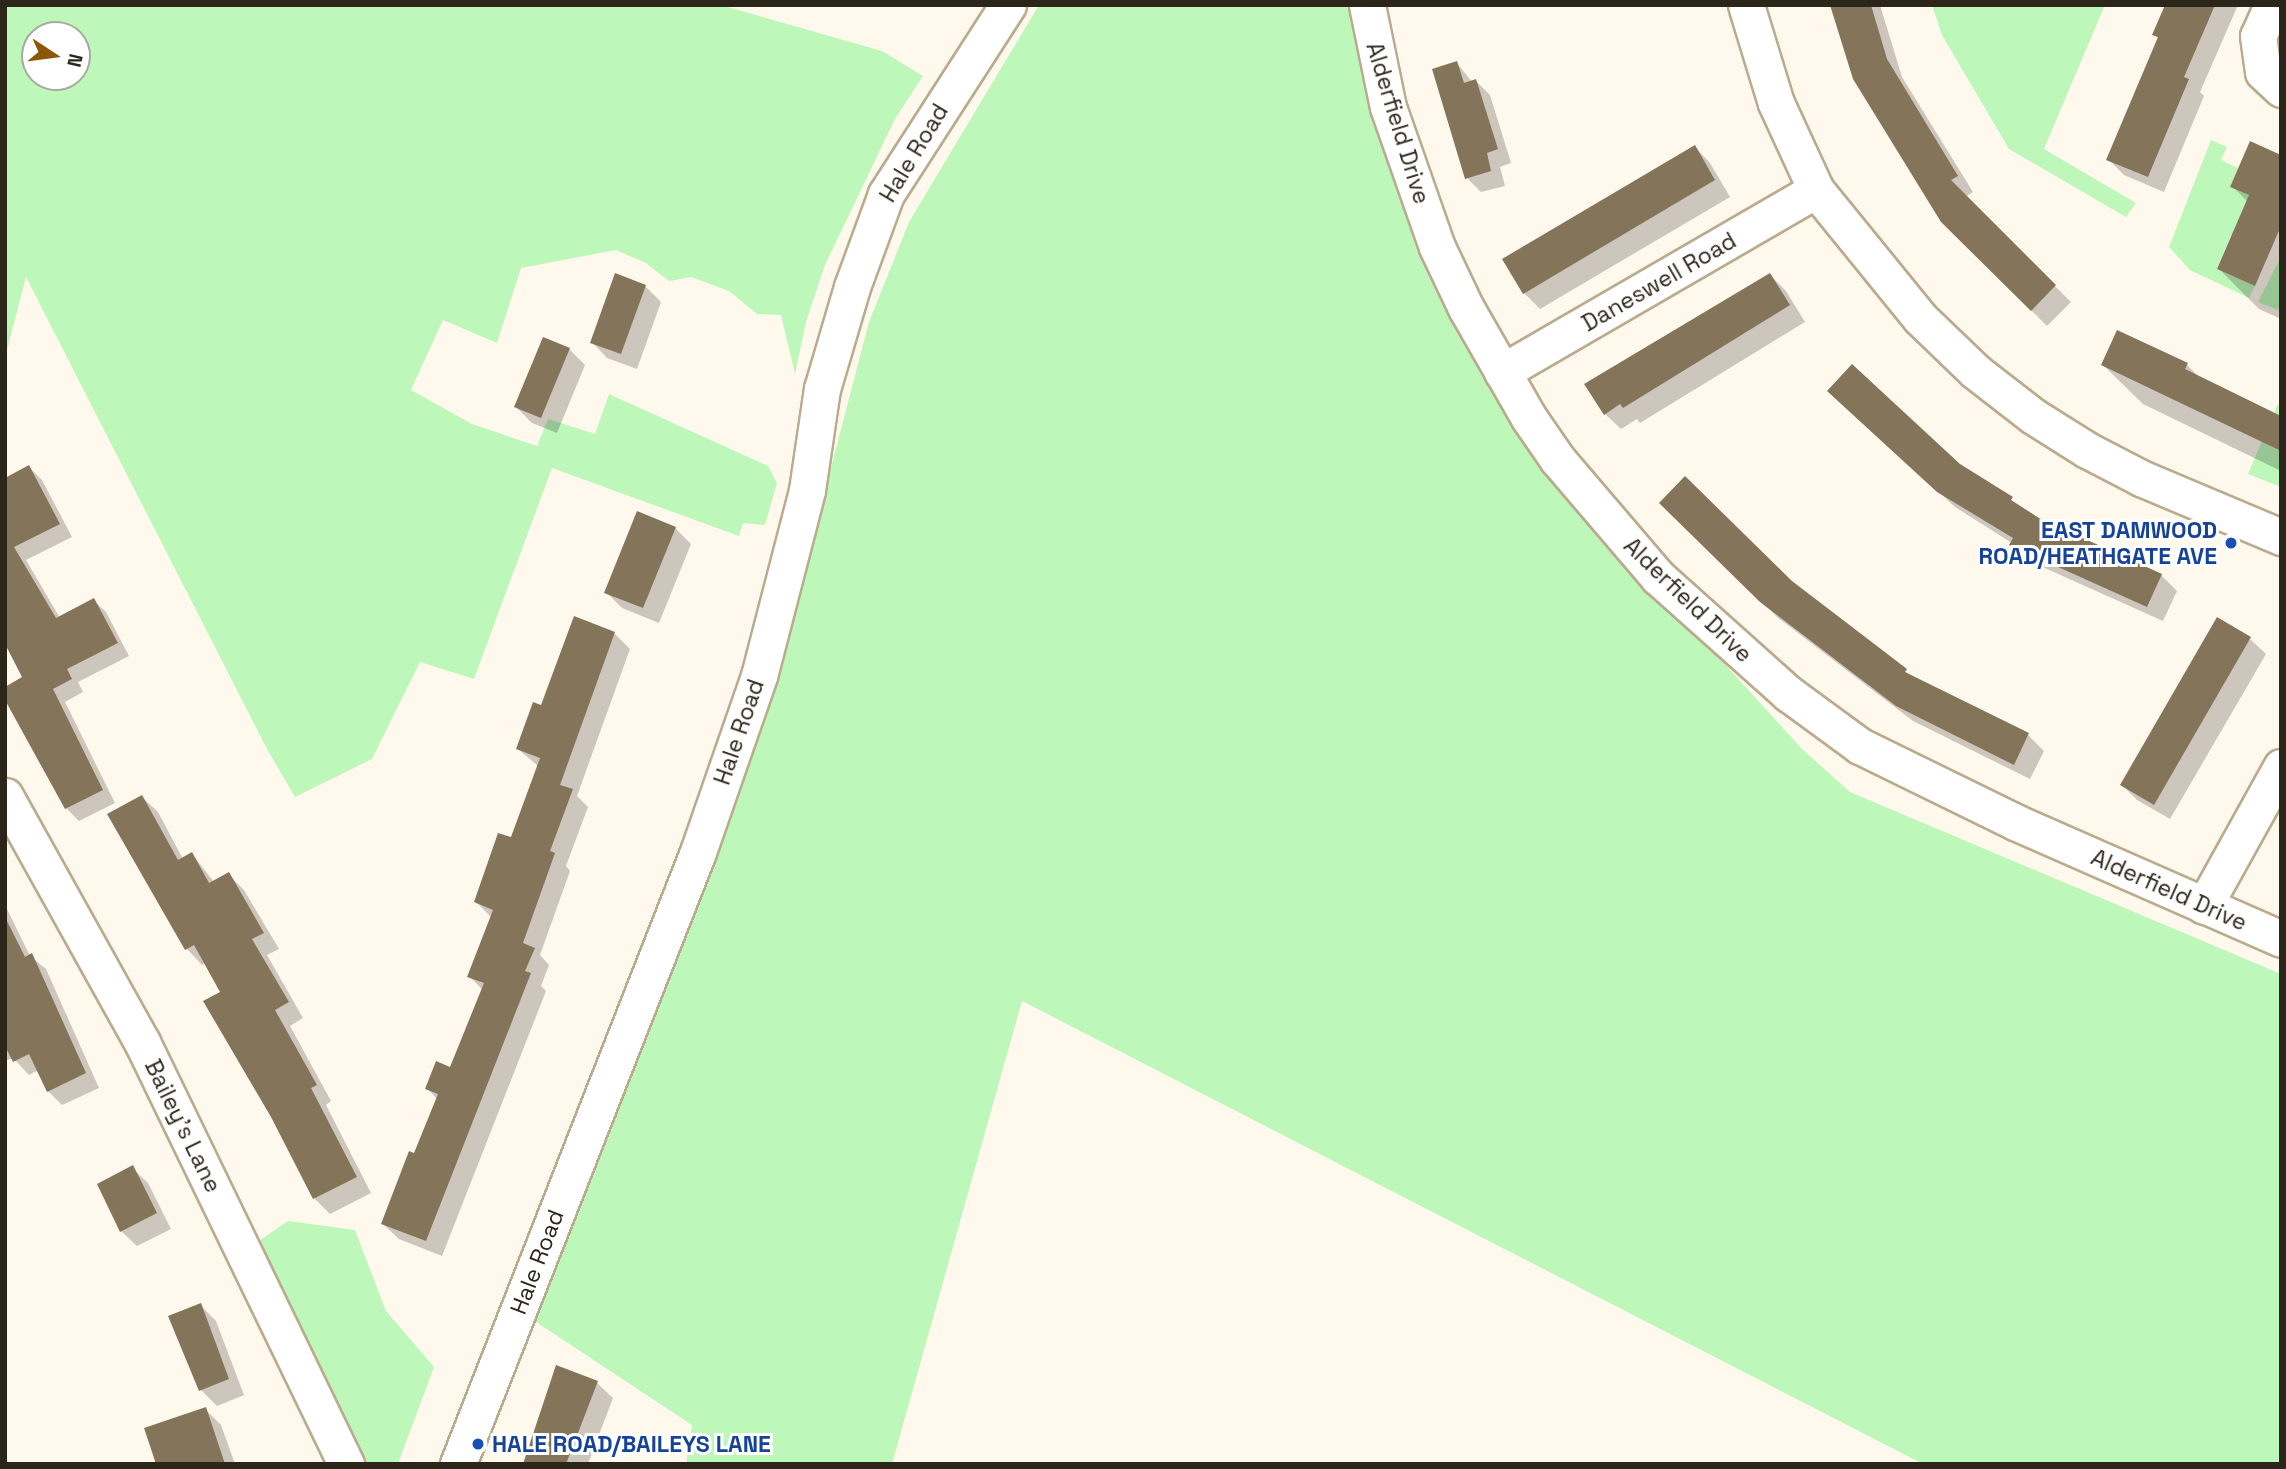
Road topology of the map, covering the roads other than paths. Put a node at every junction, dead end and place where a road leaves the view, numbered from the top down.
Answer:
1 (1008, 5) edge
2 (1367, 5) edge
3 (1746, 5) edge
4 (2272, 5) edge
5 (2281, 89) edge
6 (1816, 190) junction
7 (1502, 372) junction
8 (2281, 537) edge
9 (2281, 767) edge
10 (5, 796) edge
11 (2204, 906) junction
12 (2281, 939) edge
13 (346, 1464) edge
14 (458, 1464) edge

1 - 14 street, Hale Road
2 - 7 street, Alderfield Drive
3 - 6 street
4 - 5 street
6 - 7 street, Daneswell Road
6 - 8 street
7 - 11 street, Alderfield Drive
9 - 11 street
10 - 13 street, Bailey's Lane
11 - 12 street, Alderfield Drive

